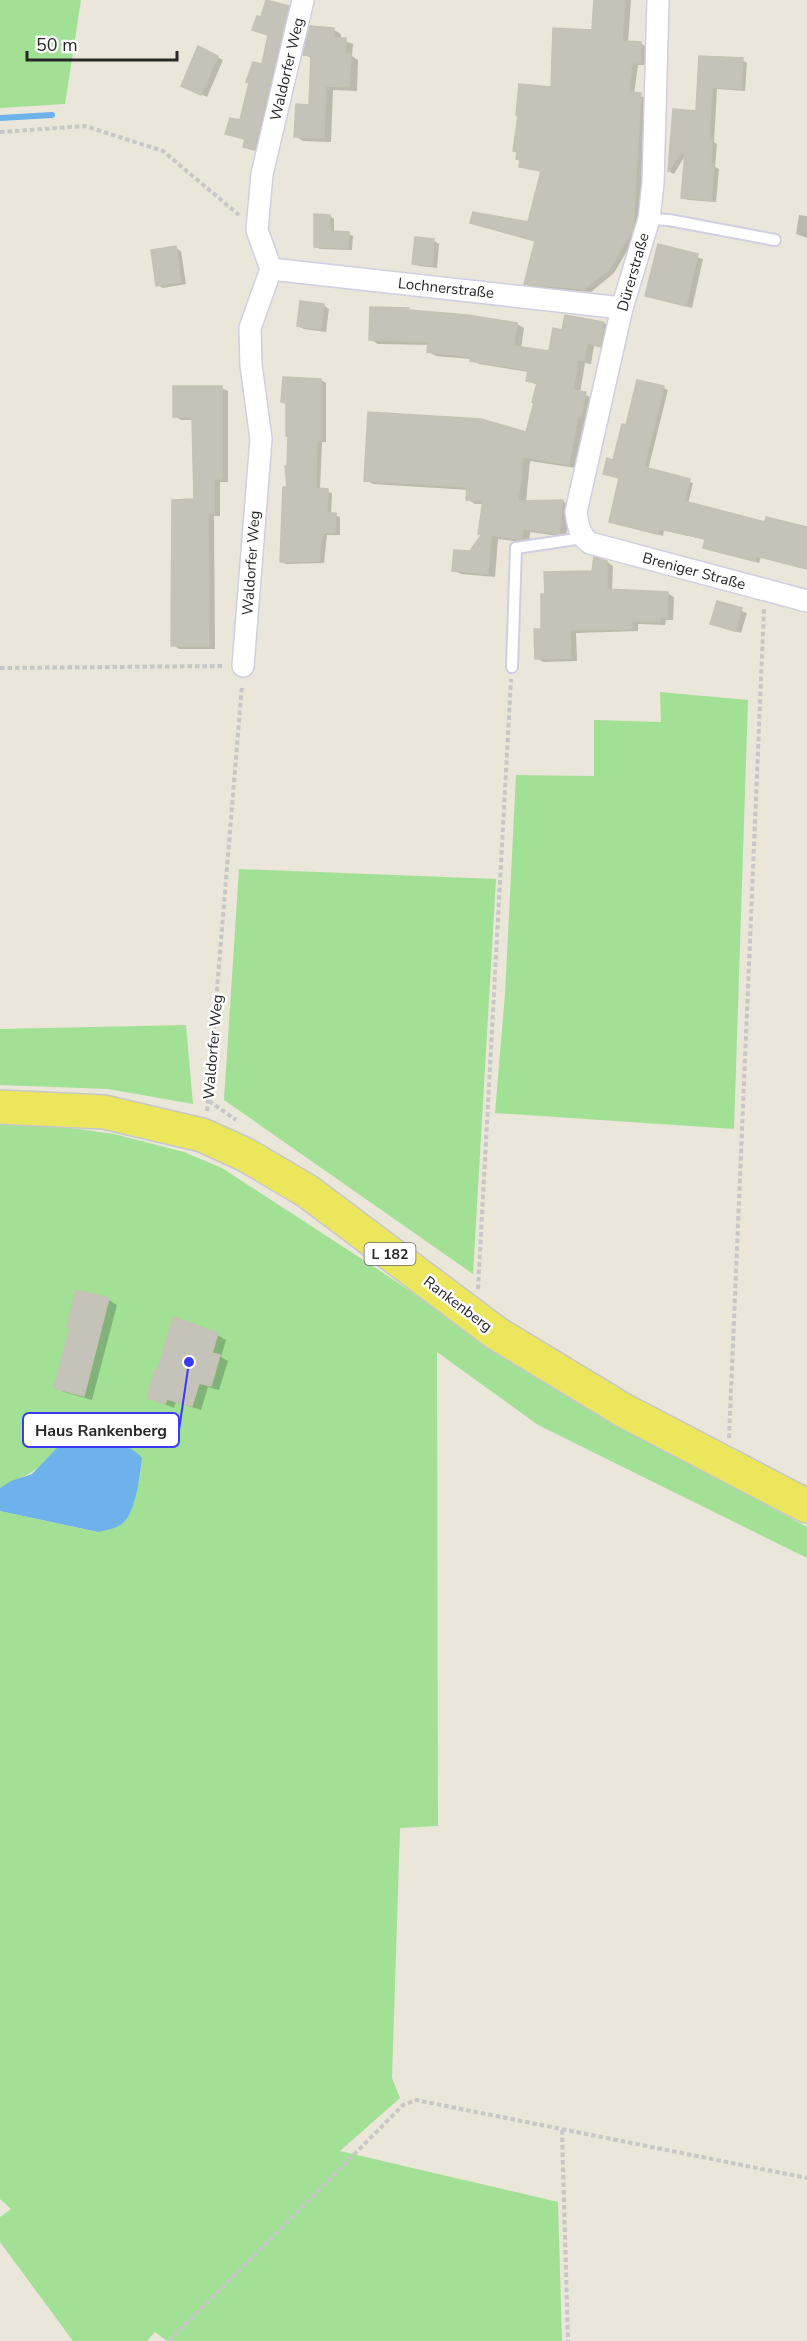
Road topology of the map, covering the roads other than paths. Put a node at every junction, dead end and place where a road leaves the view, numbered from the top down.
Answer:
1 (303, 0) edge
2 (658, 0) edge
3 (649, 219) junction
4 (775, 240) dead end
5 (271, 269) junction
6 (622, 308) junction
7 (583, 538) junction
8 (807, 601) edge
9 (243, 666) road end
10 (512, 667) road end
11 (0, 1107) edge
12 (807, 1506) edge

1 - 5 street, Waldorfer Weg
2 - 3 street, Dürerstraße
3 - 4 lane
3 - 6 street, Dürerstraße
5 - 6 street, Lochnerstraße
5 - 9 street, Waldorfer Weg
6 - 7 street, Dürerstraße
7 - 8 street, Breniger Straße
7 - 10 lane
11 - 12 main road, Rankenberg / L 182

